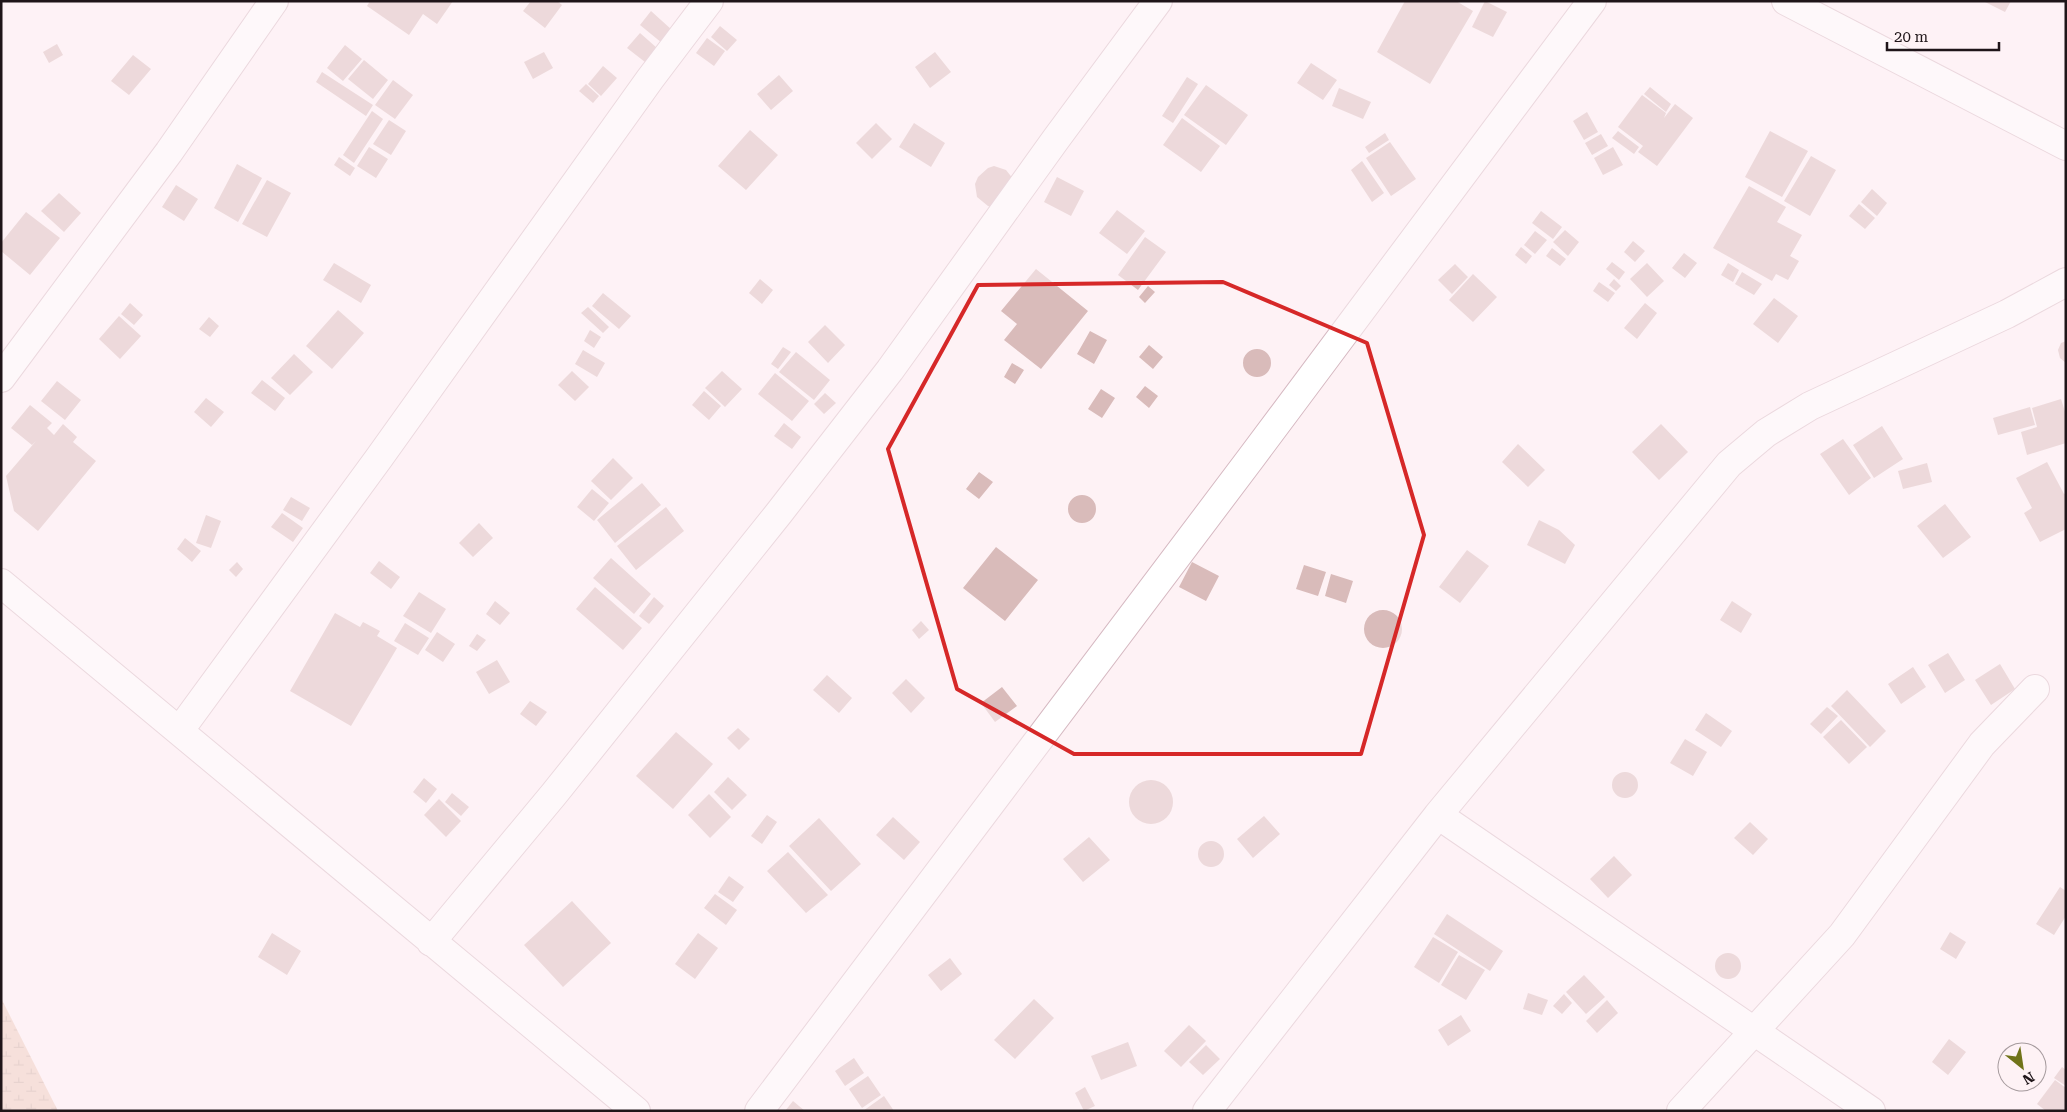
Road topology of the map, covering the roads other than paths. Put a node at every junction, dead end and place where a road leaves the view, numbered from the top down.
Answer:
1 (274, 1) edge
2 (710, 1) edge
3 (1158, 1) edge
4 (1592, 1) edge
5 (1786, 1) edge
6 (2066, 146) edge
7 (2066, 282) edge
8 (1, 378) edge
9 (1, 583) edge
10 (2035, 689) dead end
11 (180, 730) junction
12 (1438, 815) junction
13 (431, 942) junction
14 (1753, 1030) junction
15 (636, 1111) edge
16 (759, 1111) edge
17 (1207, 1111) edge
18 (1681, 1111) edge
19 (1870, 1111) edge

1 - 8 street
2 - 11 street
3 - 13 street
4 - 16 street
5 - 6 street
7 - 12 street
9 - 11 street
10 - 14 street
11 - 13 street
12 - 14 street
12 - 17 street
13 - 15 street
14 - 18 street
14 - 19 street

